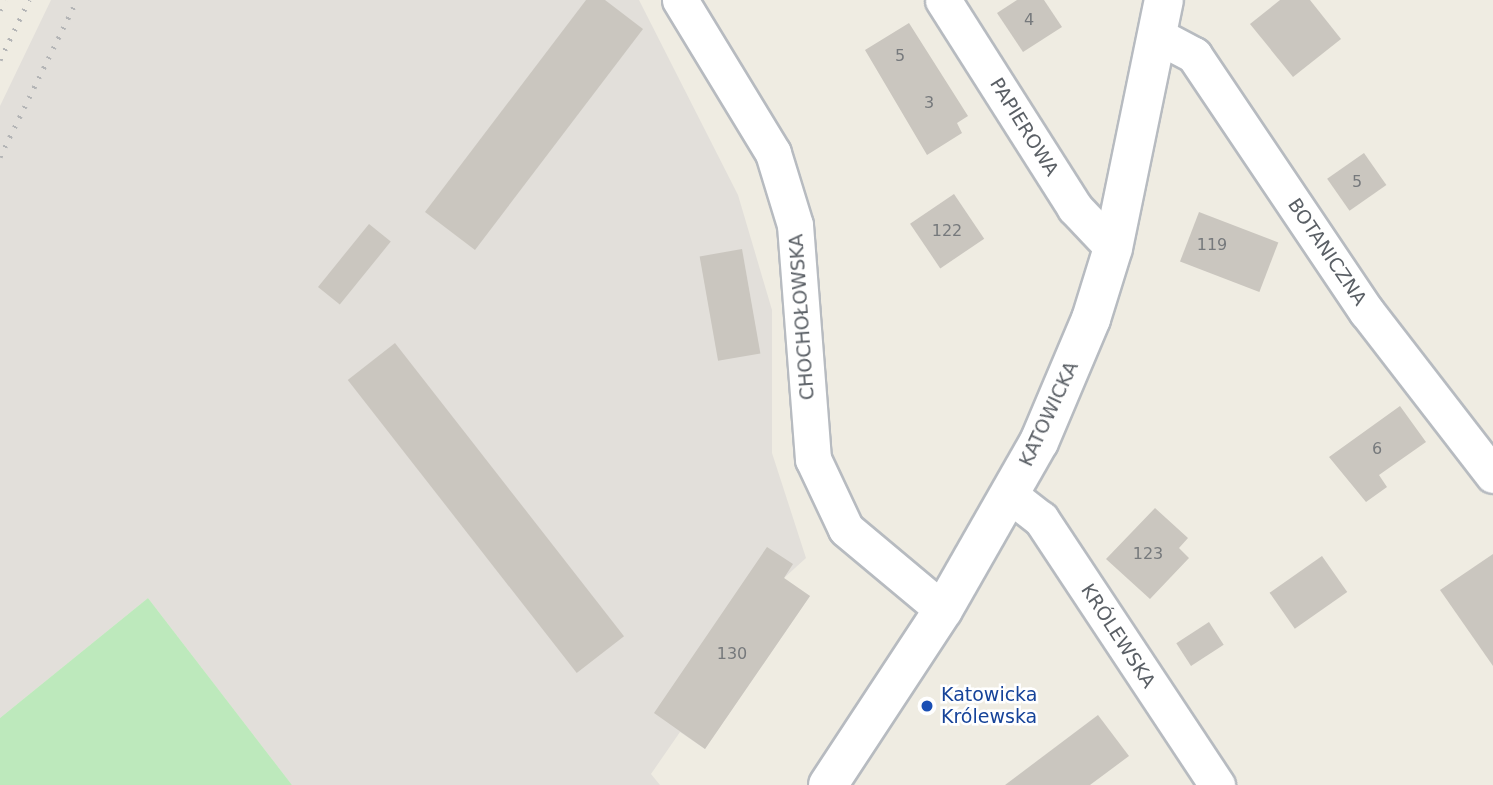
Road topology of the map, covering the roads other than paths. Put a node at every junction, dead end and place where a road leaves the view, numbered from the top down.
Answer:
1 (680, 0) edge
2 (943, 0) edge
3 (1161, 18) edge
4 (1113, 248) junction
5 (1493, 475) edge
6 (1010, 495) junction
7 (943, 610) junction
8 (828, 785) edge
9 (1217, 785) edge

1 - 7 street, CHOCHOŁOWSKA
2 - 4 street, PAPIEROWA
3 - 4 street, KATOWICKA
3 - 5 street, BOTANICZNA
4 - 6 street, KATOWICKA
6 - 7 street, KATOWICKA
6 - 9 street, KRÓLEWSKA
7 - 8 street, KATOWICKA

